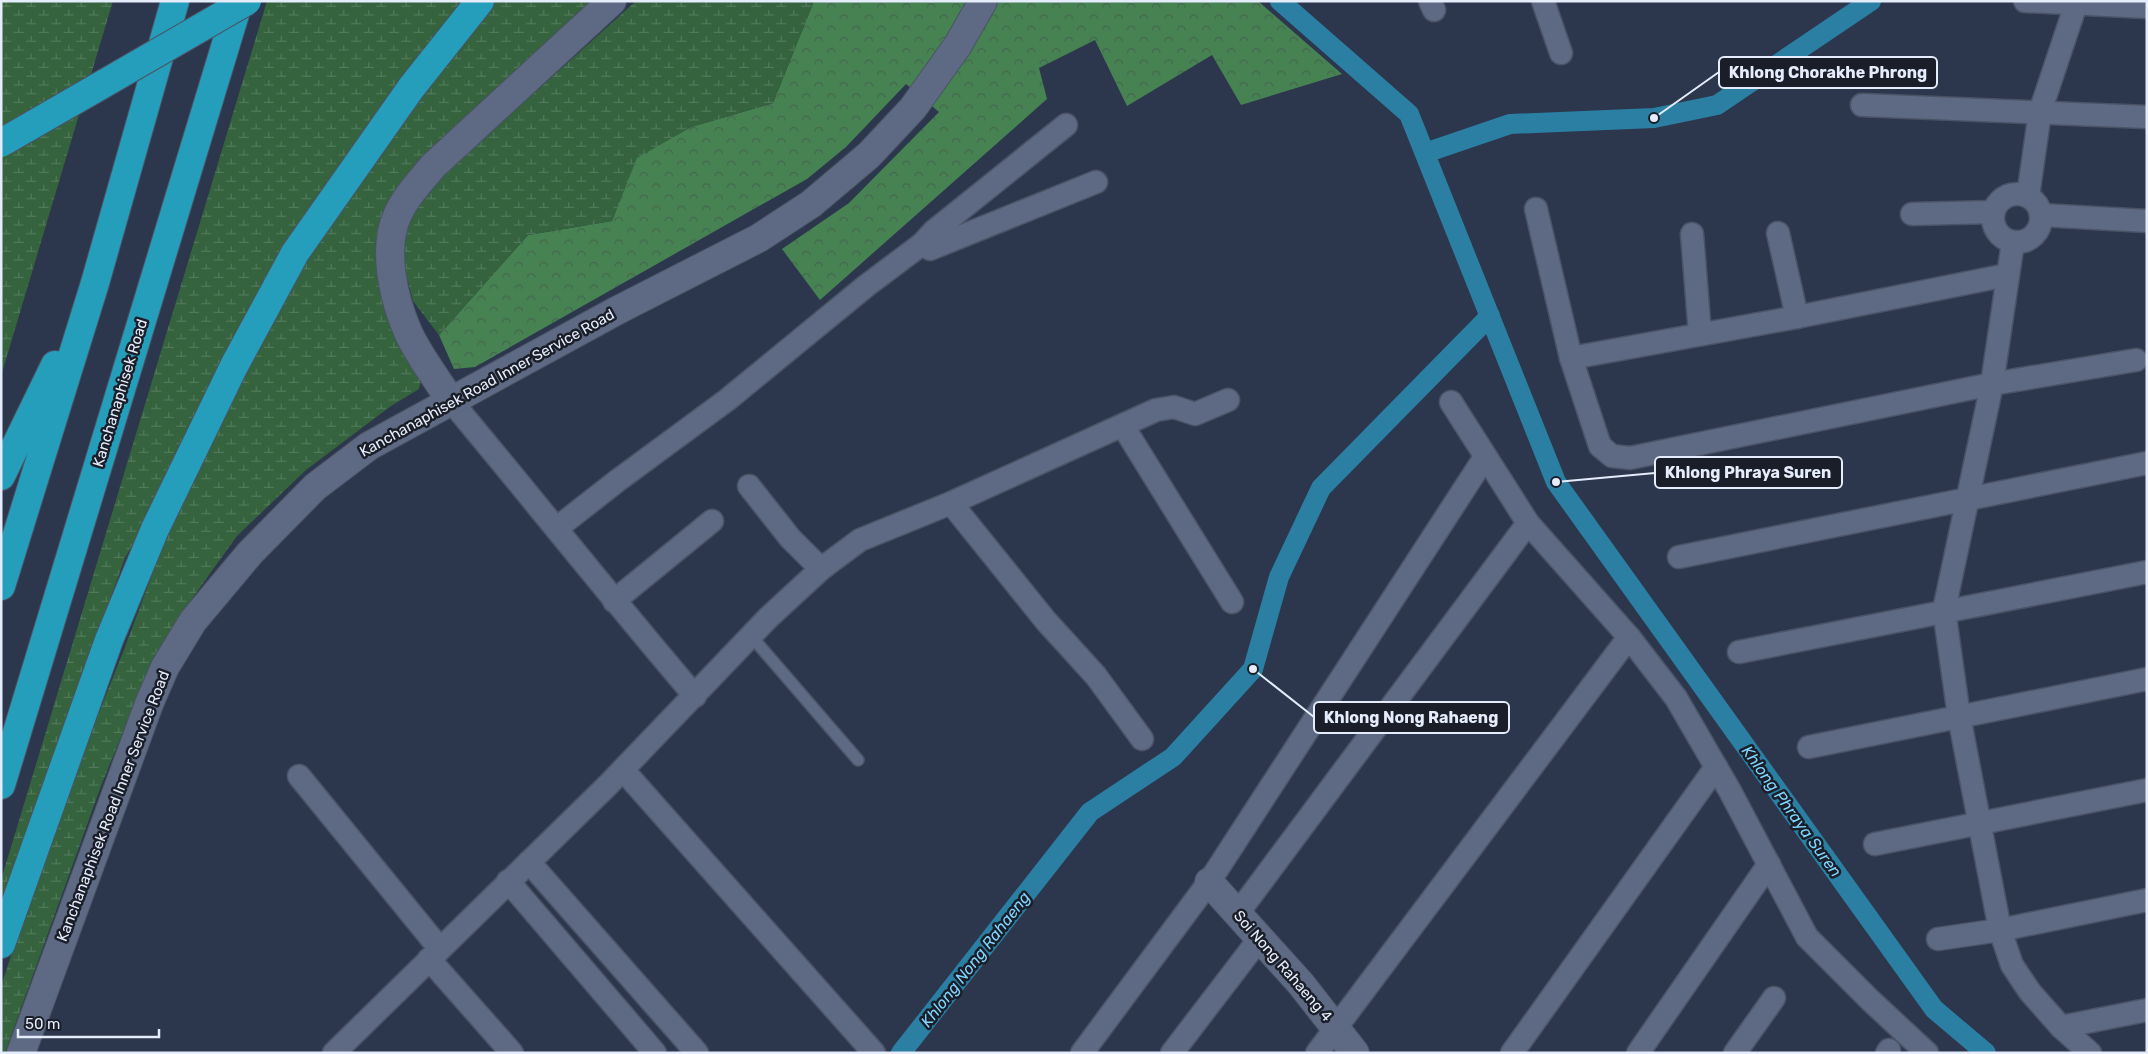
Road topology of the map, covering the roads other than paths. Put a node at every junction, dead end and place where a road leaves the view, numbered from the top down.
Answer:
1 (175, 1) edge
2 (239, 1) edge
3 (247, 1) edge
4 (480, 1) edge
5 (612, 1) edge
6 (983, 1) edge
7 (1543, 1) edge
8 (2025, 1) edge
9 (2076, 2) edge
10 (2147, 6) edge
11 (1560, 53) dead end
12 (1862, 105) dead end
13 (2040, 112) junction
14 (2147, 117) edge
15 (1066, 126) dead end
16 (1, 143) edge
17 (1096, 182) dead end
18 (2028, 196) junction
19 (1536, 208) dead end
20 (1993, 212) junction
21 (1912, 214) dead end
22 (2041, 215) junction
23 (2147, 222) edge
24 (1778, 233) dead end
25 (1692, 234) dead end
26 (2013, 242) junction
27 (927, 243) junction
28 (2007, 275) junction
29 (94, 283) junction
30 (1797, 317) junction
31 (1700, 334) junction
32 (1571, 358) junction
33 (2136, 360) dead end
34 (1992, 384) junction
35 (451, 400) junction
36 (1228, 400) dead end
37 (1451, 402) dead end
38 (1123, 426) junction
39 (1485, 457) junction
40 (2147, 463) edge
41 (1, 476) edge
42 (749, 486) dead end
43 (1968, 499) junction
44 (951, 503) junction
45 (712, 521) dead end
46 (1528, 523) junction
47 (560, 532) junction
48 (1679, 557) dead end
49 (821, 569) junction
50 (2147, 572) edge
51 (1, 586) edge
52 (614, 601) junction
53 (1232, 602) dead end
54 (1944, 610) junction
55 (752, 637) junction
56 (1629, 637) junction
57 (1739, 652) dead end
58 (2147, 679) edge
59 (695, 696) junction
60 (1959, 716) junction
61 (1142, 739) dead end
62 (1809, 747) dead end
63 (858, 760) dead end
64 (1716, 767) junction
65 (623, 770) junction
66 (299, 776) dead end
67 (1, 785) edge
68 (2147, 790) edge
69 (1980, 824) junction
70 (1875, 844) dead end
71 (529, 862) junction
72 (1769, 864) junction
73 (508, 881) junction
74 (1209, 882) junction
75 (2147, 900) edge
76 (1238, 913) junction
77 (2000, 930) junction
78 (1260, 938) junction
79 (1938, 939) dead end
80 (1, 944) edge
81 (435, 954) junction
82 (1774, 998) dead end
83 (2147, 1010) edge
84 (2061, 1027) junction
85 (1336, 1028) junction
86 (21, 1053) edge
87 (334, 1053) edge
88 (512, 1053) edge
89 (656, 1053) edge
90 (697, 1053) edge
91 (874, 1053) edge
92 (1082, 1053) edge
93 (1172, 1053) edge
94 (1316, 1053) edge
95 (1356, 1053) edge
96 (1512, 1053) edge
97 (1638, 1053) edge
98 (1735, 1053) edge
99 (1927, 1053) edge
100 (2090, 1053) edge

1 - 29 highway
2 - 67 highway, Kanchanaphisek Road
3 - 16 highway, bridge
4 - 80 highway
5 - 35 main road
6 - 35 main road, Kanchanaphisek Road Inner Service Road
7 - 11 street
8 - 9 street
9 - 10 street
9 - 13 street
12 - 13 street
13 - 14 street
13 - 18 street
15 - 27 street
17 - 27 street
18 - 20 street
18 - 22 street
19 - 32 street
20 - 21 street
20 - 26 street
22 - 23 street
22 - 26 street
24 - 30 street
25 - 31 street
26 - 28 street
27 - 47 street
28 - 30 street
28 - 34 street
29 - 41 highway
29 - 51 highway
30 - 31 street
31 - 32 street
32 - 34 street
33 - 34 street
34 - 43 street
35 - 47 street
35 - 86 main road, Kanchanaphisek Road Inner Service Road
36 - 38 street
37 - 39 street
38 - 44 street
38 - 53 street
39 - 46 street
39 - 74 street
40 - 43 street
42 - 49 street
43 - 48 street
43 - 54 street
44 - 49 street
44 - 61 street
45 - 52 street
46 - 56 street
46 - 76 street
47 - 52 street
49 - 55 street
50 - 54 street
52 - 59 street
54 - 57 street
54 - 60 street
55 - 59 street
55 - 63 lane
56 - 64 street
56 - 85 street
58 - 60 street
59 - 65 street
60 - 62 street
60 - 69 street
64 - 72 street
64 - 96 street
65 - 71 street
65 - 91 street
66 - 81 street
68 - 69 street
69 - 70 street
69 - 77 street
71 - 73 street
71 - 90 street
72 - 97 street
72 - 99 street
73 - 81 street
73 - 89 street
74 - 76 main road, Soi Nong Rahaeng 4
74 - 92 street
75 - 77 street
76 - 78 main road, Soi Nong Rahaeng 4
77 - 79 street
77 - 84 street
78 - 85 main road, Soi Nong Rahaeng 4
78 - 93 street
81 - 87 street
81 - 88 street
82 - 98 street
83 - 84 street
84 - 100 street
85 - 94 street
85 - 95 main road, Soi Nong Rahaeng 4

